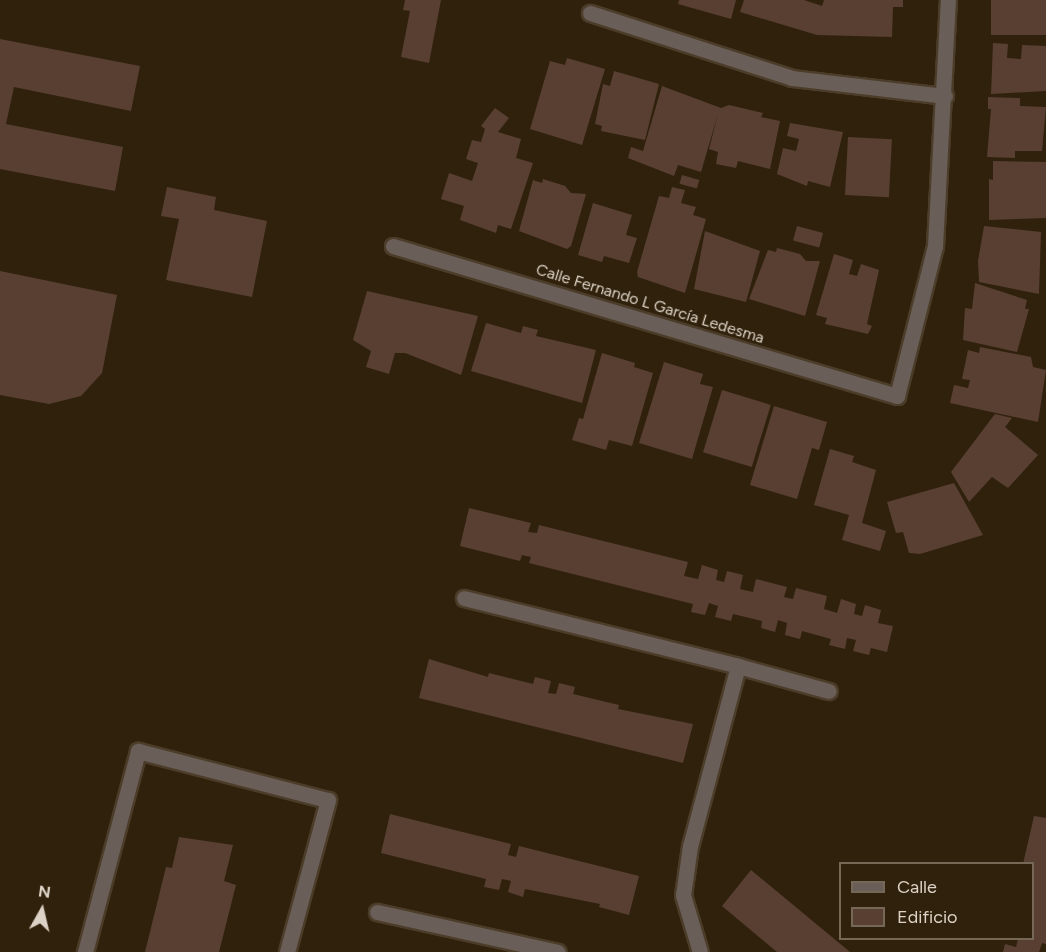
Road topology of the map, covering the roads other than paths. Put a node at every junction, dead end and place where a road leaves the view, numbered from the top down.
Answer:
1 (948, 0) edge
2 (590, 13) dead end
3 (945, 96) junction
4 (393, 246) dead end
5 (464, 598) dead end
6 (738, 666) junction
7 (829, 691) dead end
8 (377, 912) dead end
9 (85, 952) edge
10 (287, 952) edge
11 (558, 952) edge
12 (700, 952) edge

1 - 3 street
2 - 3 street
3 - 4 street, Calle Fernando L García Ledesma
5 - 6 street
6 - 7 street
6 - 12 street
8 - 11 street
9 - 10 street

